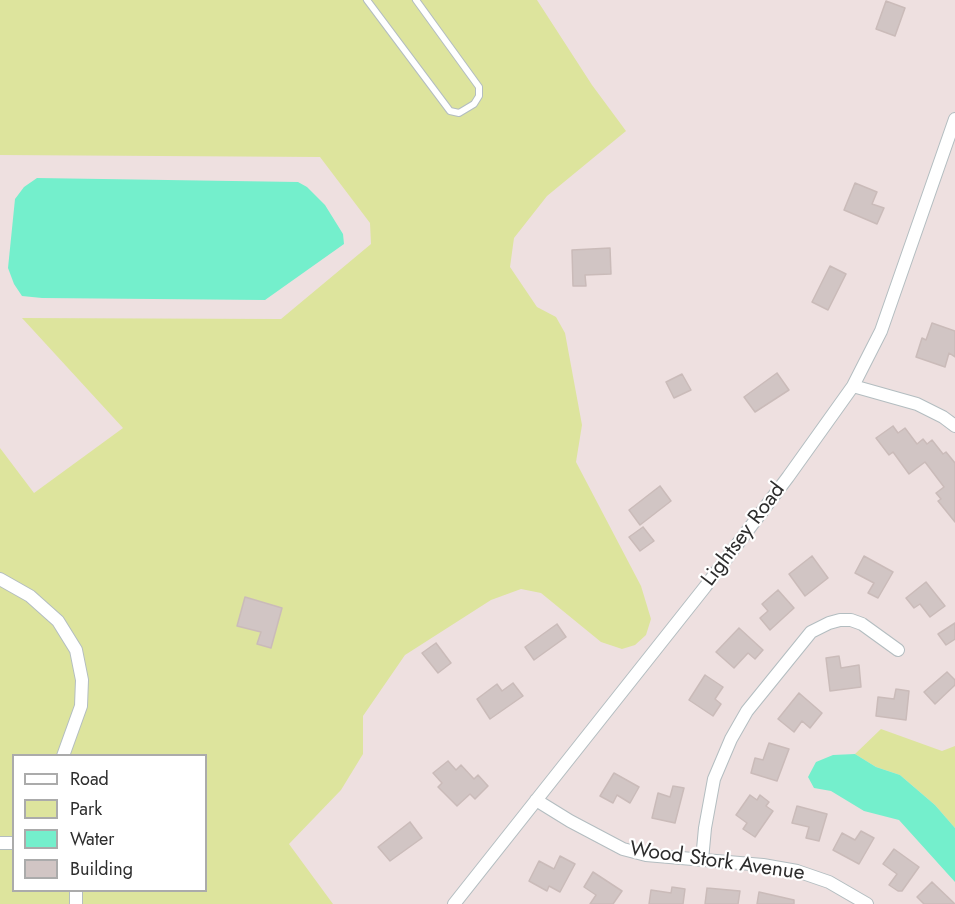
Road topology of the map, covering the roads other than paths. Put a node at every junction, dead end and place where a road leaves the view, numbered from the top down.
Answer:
1 (367, 0) edge
2 (416, 0) edge
3 (955, 119) edge
4 (853, 386) junction
5 (955, 426) edge
6 (0, 579) edge
7 (898, 650) dead end
8 (64, 754) edge
9 (536, 800) junction
10 (702, 860) junction
11 (454, 904) edge
12 (867, 904) edge

1 - 2 lane
3 - 4 street, Lightsey Road
4 - 5 street
4 - 9 street, Lightsey Road
6 - 8 street
7 - 10 street
9 - 10 street, Wood Stork Avenue
9 - 11 street, Lightsey Road
10 - 12 street, Wood Stork Avenue

